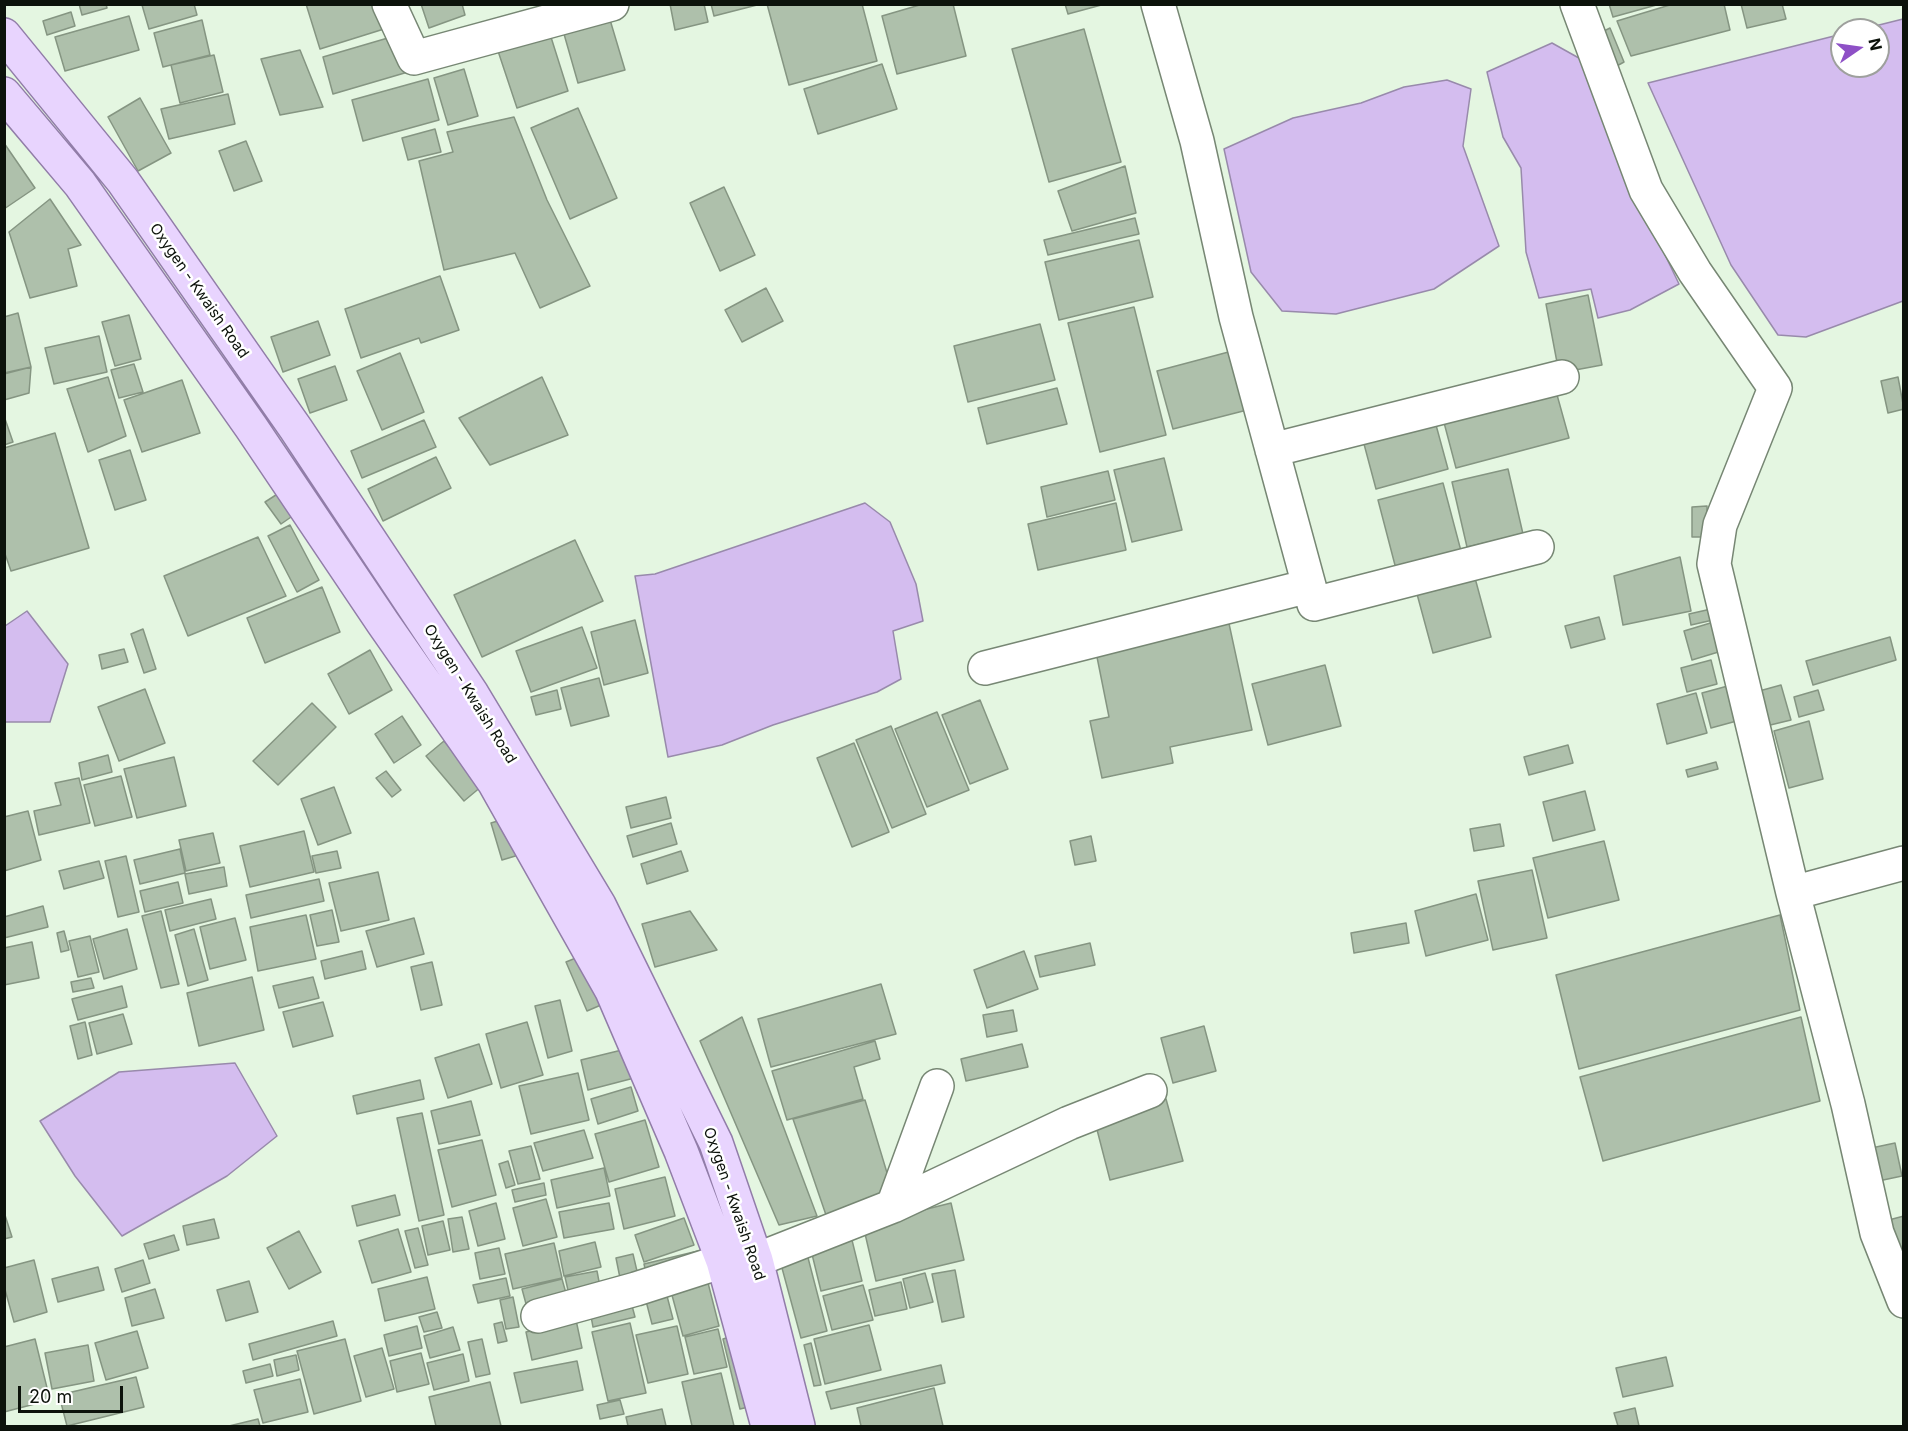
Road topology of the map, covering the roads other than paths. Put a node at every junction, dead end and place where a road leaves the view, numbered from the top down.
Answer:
1 (389, 4) edge
2 (612, 4) edge
3 (1158, 4) edge
4 (1577, 4) edge
5 (4, 34) edge
6 (4, 94) edge
7 (1562, 377) dead end
8 (1272, 450) junction
9 (1537, 546) dead end
10 (1309, 586) junction
11 (985, 668) dead end
12 (1904, 863) edge
13 (1793, 893) junction
14 (937, 1086) dead end
15 (1150, 1091) dead end
16 (893, 1206) junction
17 (756, 1260) junction
18 (723, 1261) junction
19 (1904, 1301) edge
20 (538, 1316) dead end
21 (768, 1426) edge
22 (798, 1426) edge

1 - 2 street
3 - 8 street
4 - 13 street
5 - 17 main road, Oxygen - Kwaish Road
6 - 18 main road, Oxygen - Kwaish Road
7 - 8 street
8 - 10 street
9 - 10 street
10 - 11 street
12 - 13 street
13 - 19 street
14 - 16 street
15 - 16 street
16 - 17 street
17 - 22 main road, Oxygen - Kwaish Road
18 - 20 street
18 - 21 main road, Oxygen - Kwaish Road

